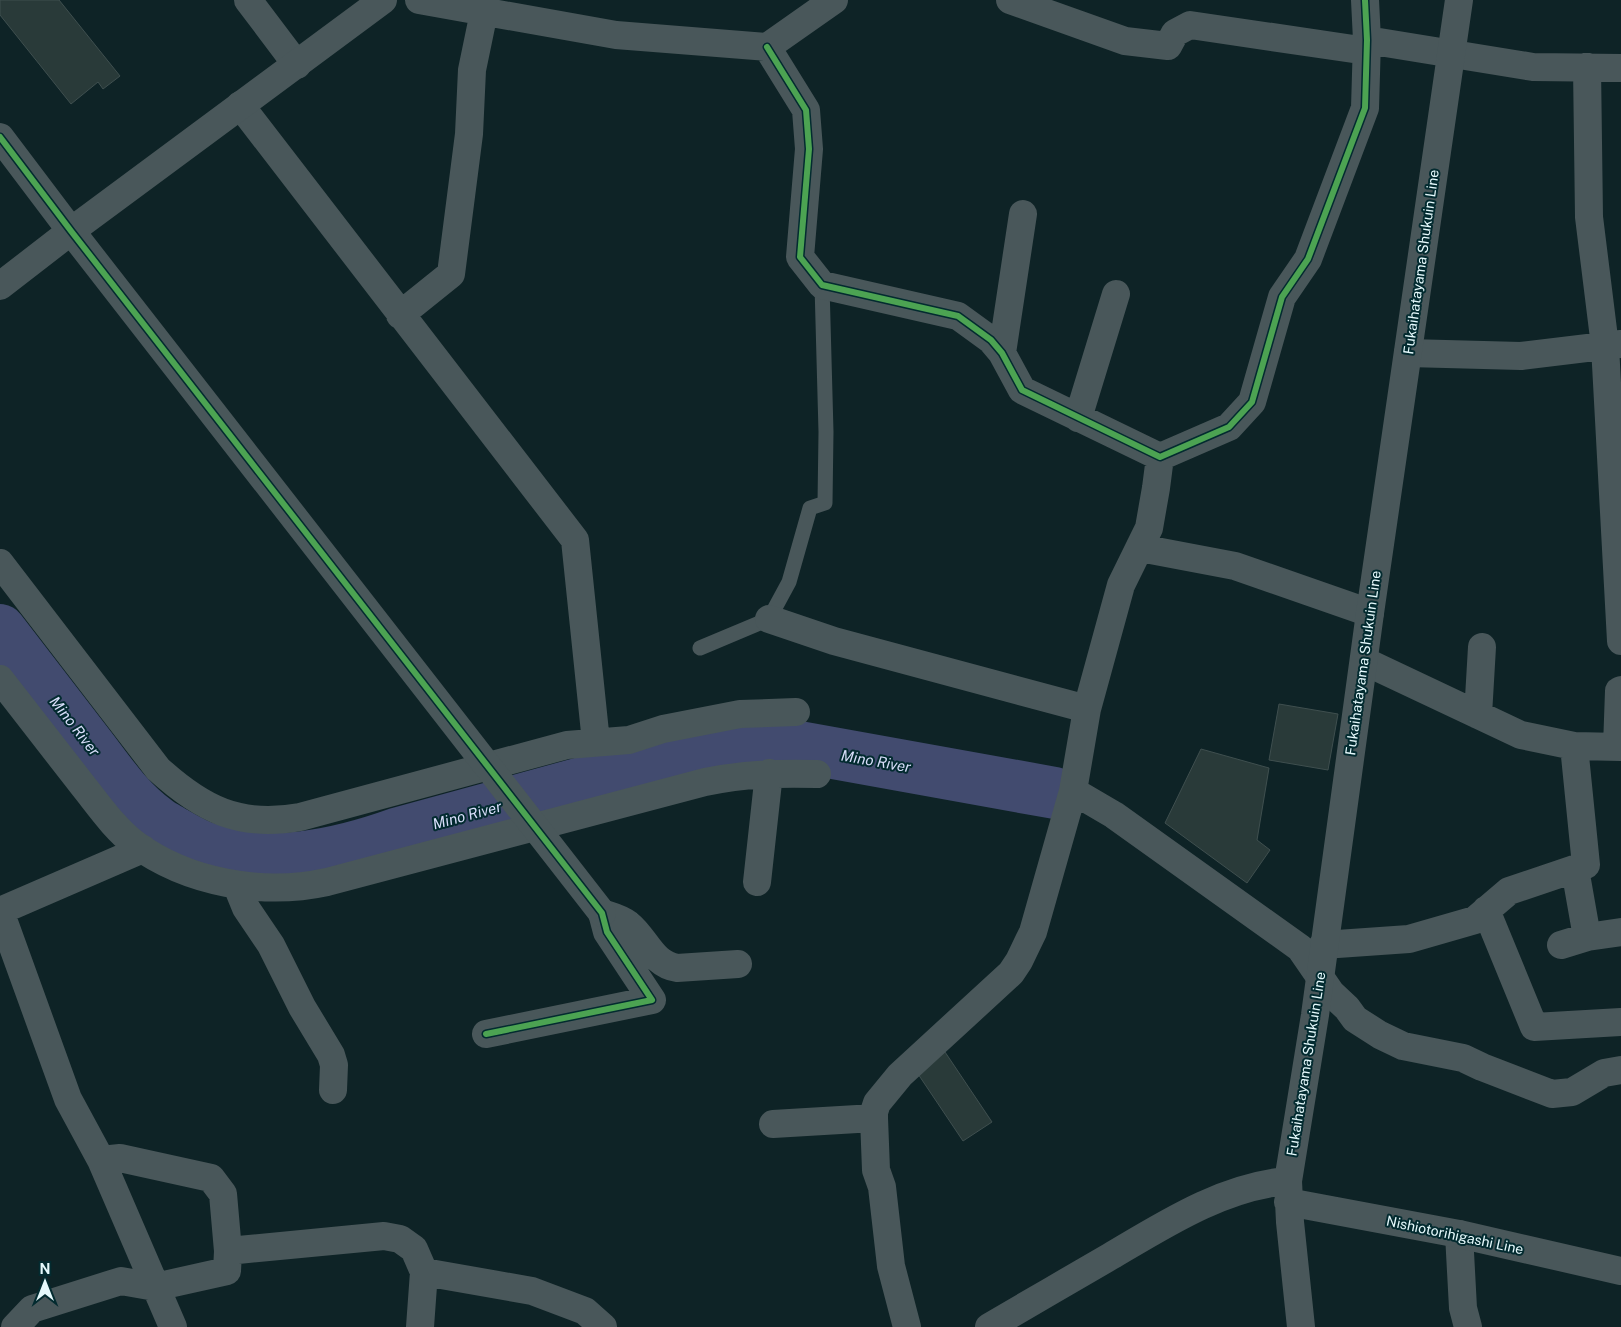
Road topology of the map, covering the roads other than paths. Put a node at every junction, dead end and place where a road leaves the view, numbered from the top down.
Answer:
1 (248, 0) edge
2 (383, 0) edge
3 (419, 0) edge
4 (834, 0) edge
5 (1010, 0) edge
6 (1365, 0) edge
7 (1458, 0) edge
8 (484, 12) junction
9 (1367, 45) junction
10 (767, 47) junction
11 (1450, 54) junction
12 (297, 65) junction
13 (1587, 67) junction
14 (1621, 68) edge
15 (240, 105) junction
16 (0, 137) edge
17 (1023, 214) dead end
18 (71, 231) junction
19 (822, 285) junction
20 (0, 286) edge
21 (1116, 294) dead end
22 (400, 315) junction
23 (1613, 345) edge
24 (1002, 353) junction
25 (1408, 353) junction
26 (1078, 418) junction
27 (1160, 457) junction
28 (1140, 548) junction
29 (0, 563) edge
30 (1370, 613) junction
31 (768, 619) junction
32 (1621, 641) edge
33 (1482, 647) dead end
34 (700, 648) dead end
35 (1364, 661) junction
36 (0, 679) edge
37 (1621, 690) edge
38 (1087, 709) junction
39 (796, 712) dead end
40 (1478, 715) junction
41 (596, 742) junction
42 (1574, 746) junction
43 (1619, 747) edge
44 (488, 767) junction
45 (769, 773) junction
46 (817, 774) dead end
47 (1073, 791) junction
48 (530, 820) junction
49 (143, 849) junction
50 (1575, 869) junction
51 (757, 882) dead end
52 (237, 886) junction
53 (1486, 910) junction
54 (0, 911) edge
55 (602, 913) junction
56 (1621, 932) edge
57 (1587, 937) junction
58 (1323, 944) junction
59 (1561, 945) dead end
60 (738, 964) dead end
61 (1320, 978) junction
62 (1621, 1022) edge
63 (486, 1034) dead end
64 (1621, 1070) edge
65 (333, 1090) dead end
66 (874, 1118) junction
67 (772, 1124) dead end
68 (101, 1160) junction
69 (1288, 1192) junction
70 (1459, 1234) junction
71 (228, 1251) junction
72 (1621, 1271) edge
73 (424, 1272) junction
74 (154, 1287) junction
75 (15, 1327) edge
76 (173, 1327) edge
77 (420, 1327) edge
78 (604, 1327) edge
79 (907, 1327) edge
80 (989, 1327) edge
81 (1301, 1327) edge
82 (1468, 1327) edge

1 - 12 street
2 - 12 street
3 - 8 street
4 - 10 street
5 - 9 street
6 - 9 street
7 - 11 street, Fukaihatayama Shukuin Line
8 - 10 street
8 - 22 street
9 - 11 street
9 - 27 street
10 - 19 street
11 - 13 street
11 - 25 street, Fukaihatayama Shukuin Line
12 - 15 street
13 - 14 street
13 - 23 street
15 - 18 street
15 - 22 street
16 - 18 street
17 - 24 street
18 - 20 street
18 - 44 street
19 - 24 street
19 - 31 lane
21 - 26 street
22 - 41 street
23 - 25 street
23 - 32 street
24 - 26 street
25 - 30 street, Fukaihatayama Shukuin Line
26 - 27 street
27 - 28 street
28 - 30 street
28 - 38 street
29 - 44 street
30 - 35 street, Fukaihatayama Shukuin Line
31 - 34 lane
31 - 38 street
33 - 40 street
35 - 40 street
35 - 58 street, Fukaihatayama Shukuin Line
36 - 49 street
37 - 43 street
38 - 47 street
39 - 41 street
40 - 42 street
41 - 44 street
42 - 43 street
42 - 50 street
44 - 48 street
45 - 46 street
45 - 48 street
45 - 51 street
47 - 61 street
47 - 66 street
48 - 52 street
48 - 55 street
49 - 52 street
49 - 54 street
50 - 53 street
50 - 57 street
52 - 65 street
53 - 58 street
53 - 62 street
54 - 68 street
55 - 60 street
55 - 63 street
56 - 57 street
57 - 59 street
58 - 61 street, Fukaihatayama Shukuin Line
61 - 64 street
61 - 69 street, Fukaihatayama Shukuin Line
66 - 67 street
66 - 79 street
68 - 71 street
68 - 74 street
69 - 70 street, Nishiotorihigashi Line
69 - 80 street, Nishiotorihigashi Line
69 - 81 street, Fukaihatayama Shukuin Line
70 - 72 street, Nishiotorihigashi Line
70 - 82 street
71 - 73 street
71 - 74 street
73 - 77 street
73 - 78 street
74 - 75 street
74 - 76 street

